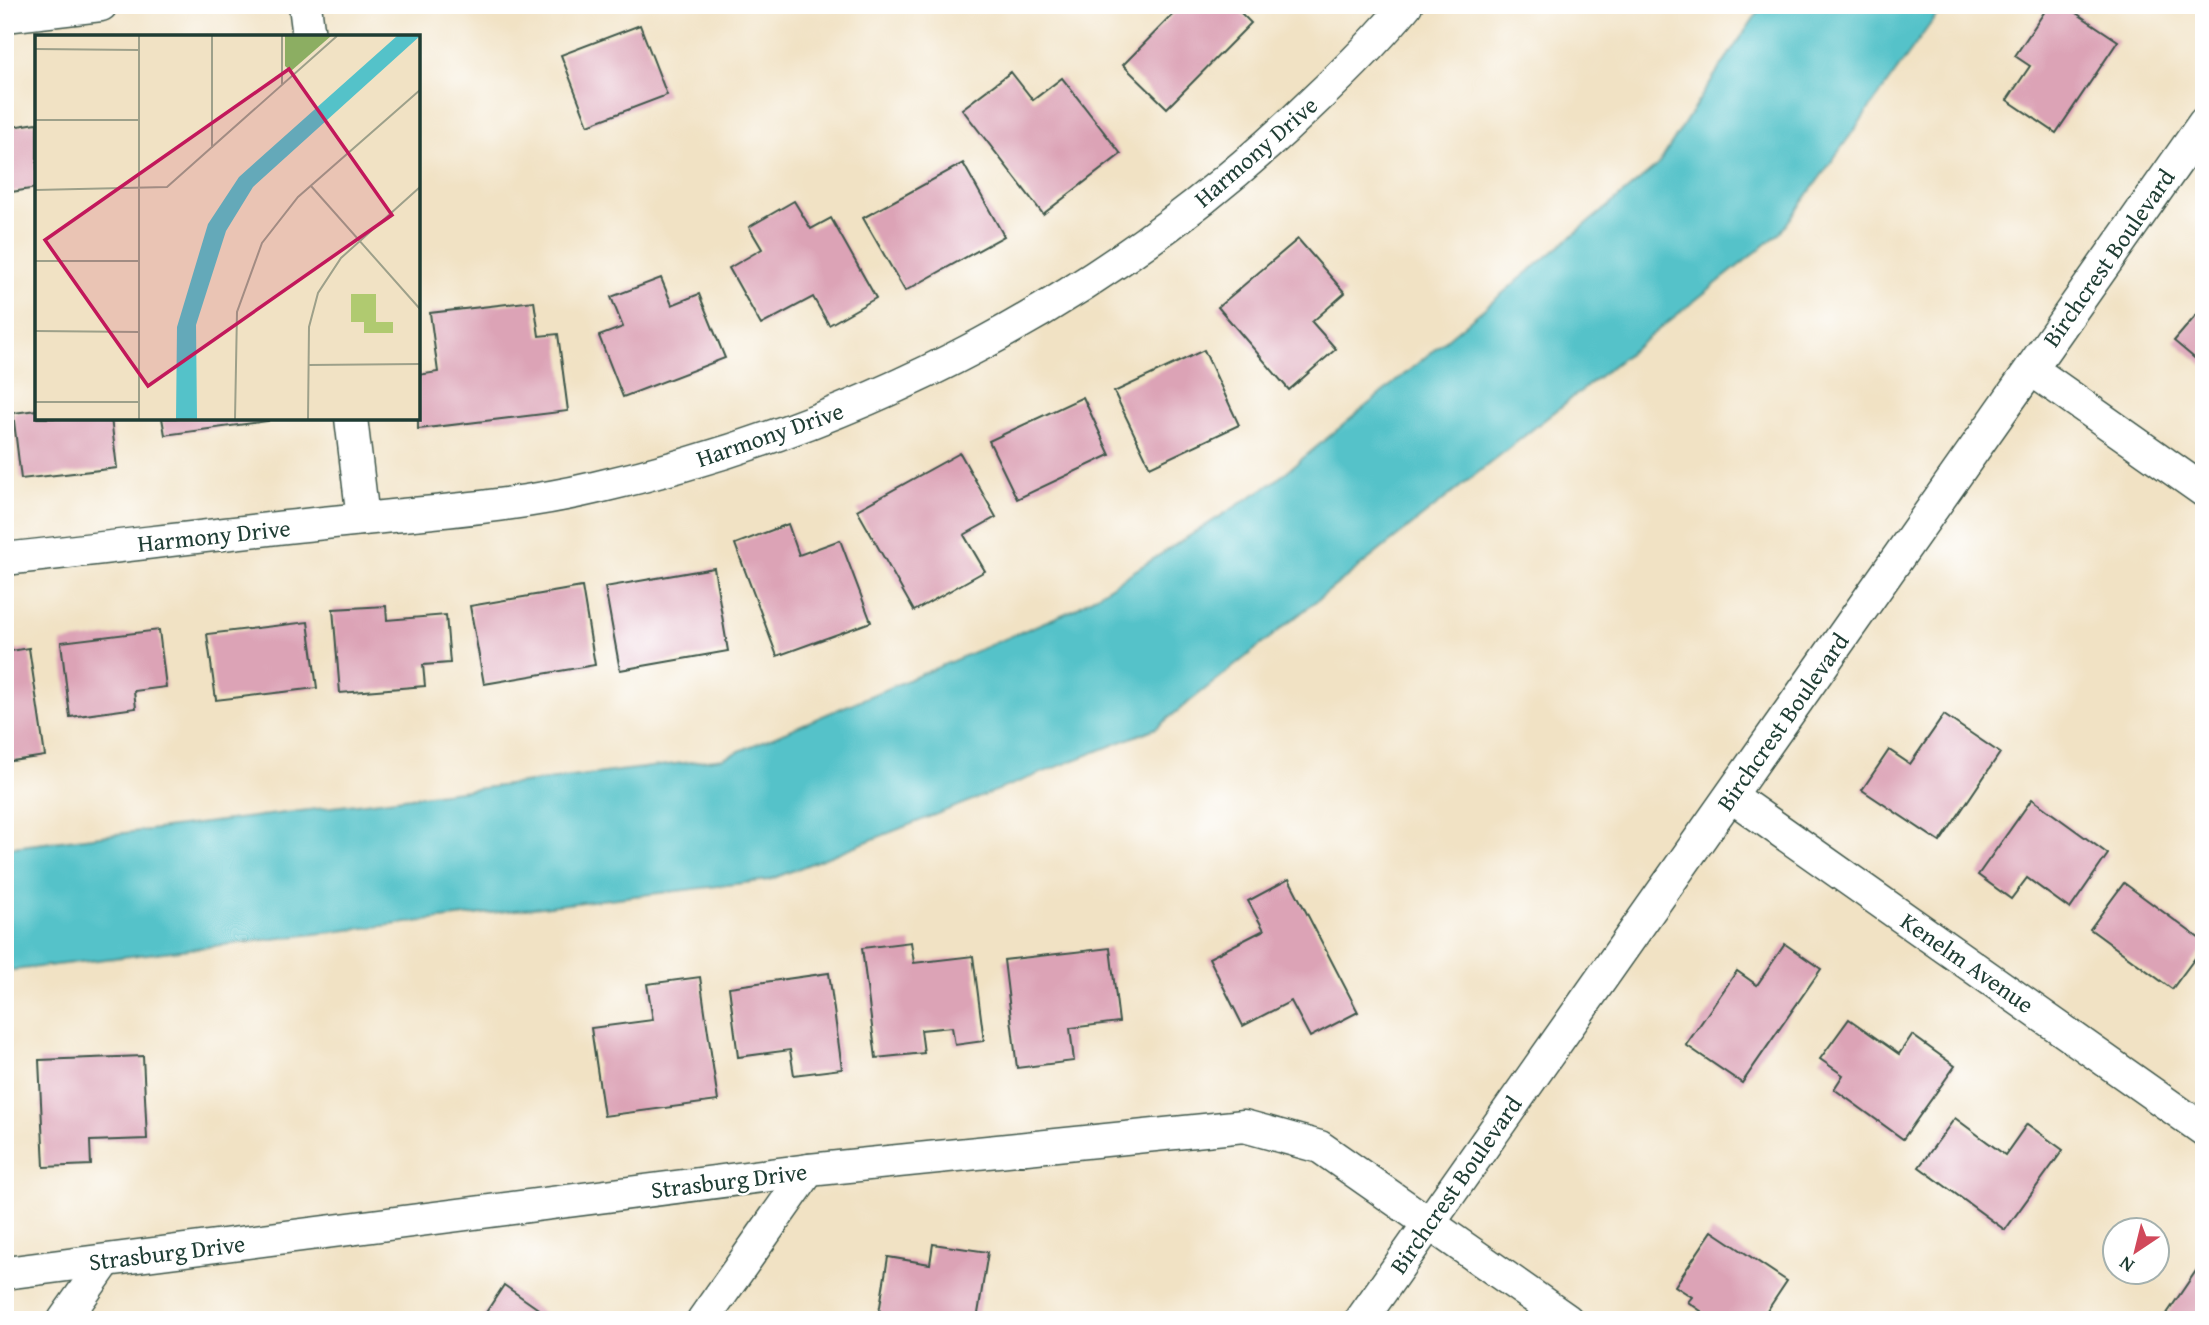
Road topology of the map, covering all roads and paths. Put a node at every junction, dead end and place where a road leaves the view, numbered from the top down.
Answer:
1 (101, 5) edge
2 (305, 5) edge
3 (1406, 5) edge
4 (5, 16) edge
5 (309, 35) edge
6 (2204, 123) edge
7 (2031, 369) junction
8 (351, 420) edge
9 (2204, 491) edge
10 (363, 519) junction
11 (5, 559) edge
12 (1731, 796) junction
13 (2204, 1130) edge
14 (808, 1170) junction
15 (1430, 1223) junction
16 (105, 1262) junction
17 (5, 1273) edge
18 (64, 1320) edge
19 (703, 1320) edge
20 (1362, 1320) edge
21 (1567, 1320) edge

1 - 4 street
2 - 5 street
3 - 10 street, Harmony Drive
6 - 7 street, Birchcrest Boulevard
7 - 9 street
7 - 12 street, Birchcrest Boulevard
8 - 10 street
10 - 11 street, Harmony Drive
12 - 13 street, Kenelm Avenue
12 - 15 street, Birchcrest Boulevard
14 - 15 street, Strasburg Drive
14 - 16 street, Strasburg Drive
14 - 19 street
15 - 20 street, Birchcrest Boulevard
15 - 21 street, Strasburg Drive
16 - 17 street, Strasburg Drive
16 - 18 street

